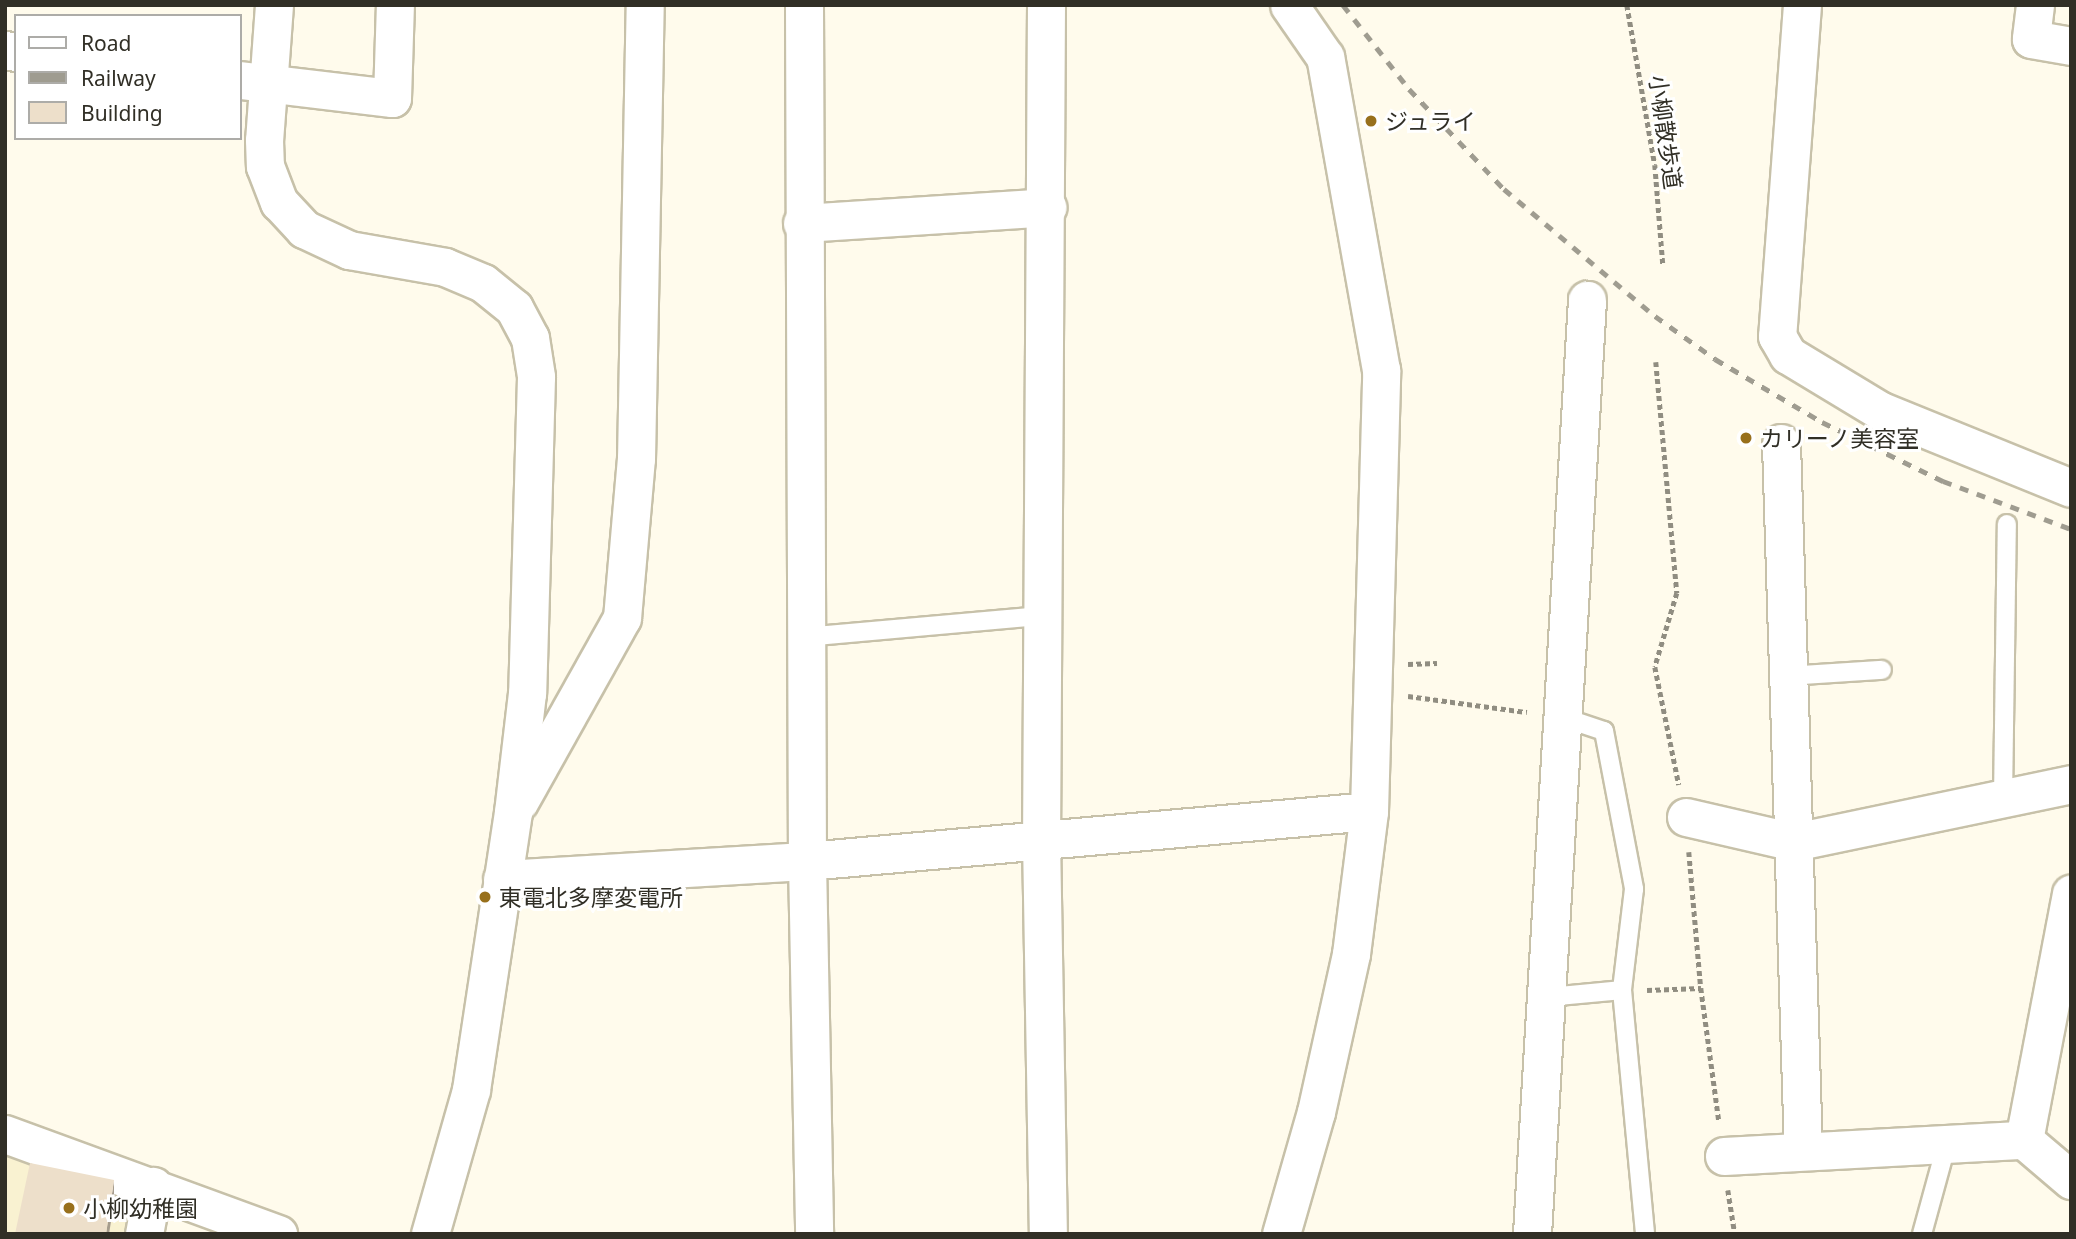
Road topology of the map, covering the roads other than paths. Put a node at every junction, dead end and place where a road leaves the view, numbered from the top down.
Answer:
1 (274, 5) edge
2 (395, 5) edge
3 (645, 5) edge
4 (804, 5) edge
5 (1046, 5) edge
6 (1289, 5) edge
7 (1802, 5) edge
8 (2035, 5) edge
9 (2071, 46) edge
10 (253, 82) edge
11 (1047, 207) junction
12 (802, 223) junction
13 (1587, 300) dead end
14 (1781, 443) dead end
15 (2071, 488) edge
16 (2007, 524) dead end
17 (1041, 615) junction
18 (805, 637) junction
19 (1882, 670) dead end
20 (1788, 676) junction
21 (1565, 718) junction
22 (2071, 784) edge
23 (2003, 799) junction
24 (1368, 811) junction
25 (513, 812) junction
26 (1686, 817) dead end
27 (1041, 839) junction
28 (1794, 842) junction
29 (807, 861) junction
30 (502, 879) junction
31 (2071, 892) edge
32 (1622, 990) junction
33 (1548, 997) junction
34 (5, 1134) edge
35 (2024, 1140) junction
36 (1946, 1146) junction
37 (1803, 1150) junction
38 (1724, 1156) dead end
39 (2071, 1180) edge
40 (153, 1186) junction
41 (272, 1233) edge
42 (144, 1234) edge
43 (430, 1234) edge
44 (814, 1234) edge
45 (1048, 1234) edge
46 (1281, 1234) edge
47 (1532, 1234) edge
48 (1645, 1234) edge
49 (1922, 1234) edge

1 - 10 street
2 - 10 street
3 - 25 street
4 - 12 street
5 - 11 street
6 - 24 street
7 - 15 street
8 - 9 street
10 - 25 street
11 - 12 street
11 - 17 street
12 - 18 street
13 - 21 street
14 - 20 street
16 - 23 lane
17 - 18 lane
17 - 27 street
18 - 29 street
19 - 20 lane
20 - 28 street
21 - 32 lane
21 - 33 street
22 - 23 street
23 - 28 street
24 - 27 street
24 - 46 street
25 - 30 street
26 - 28 street
27 - 29 street
27 - 45 street
28 - 37 street
29 - 30 street
29 - 44 street
30 - 43 street
31 - 35 street
32 - 33 lane
32 - 48 lane
33 - 47 street
34 - 40 street
35 - 36 street
35 - 39 street
36 - 37 street
36 - 49 lane
37 - 38 street
40 - 41 street
40 - 42 street

